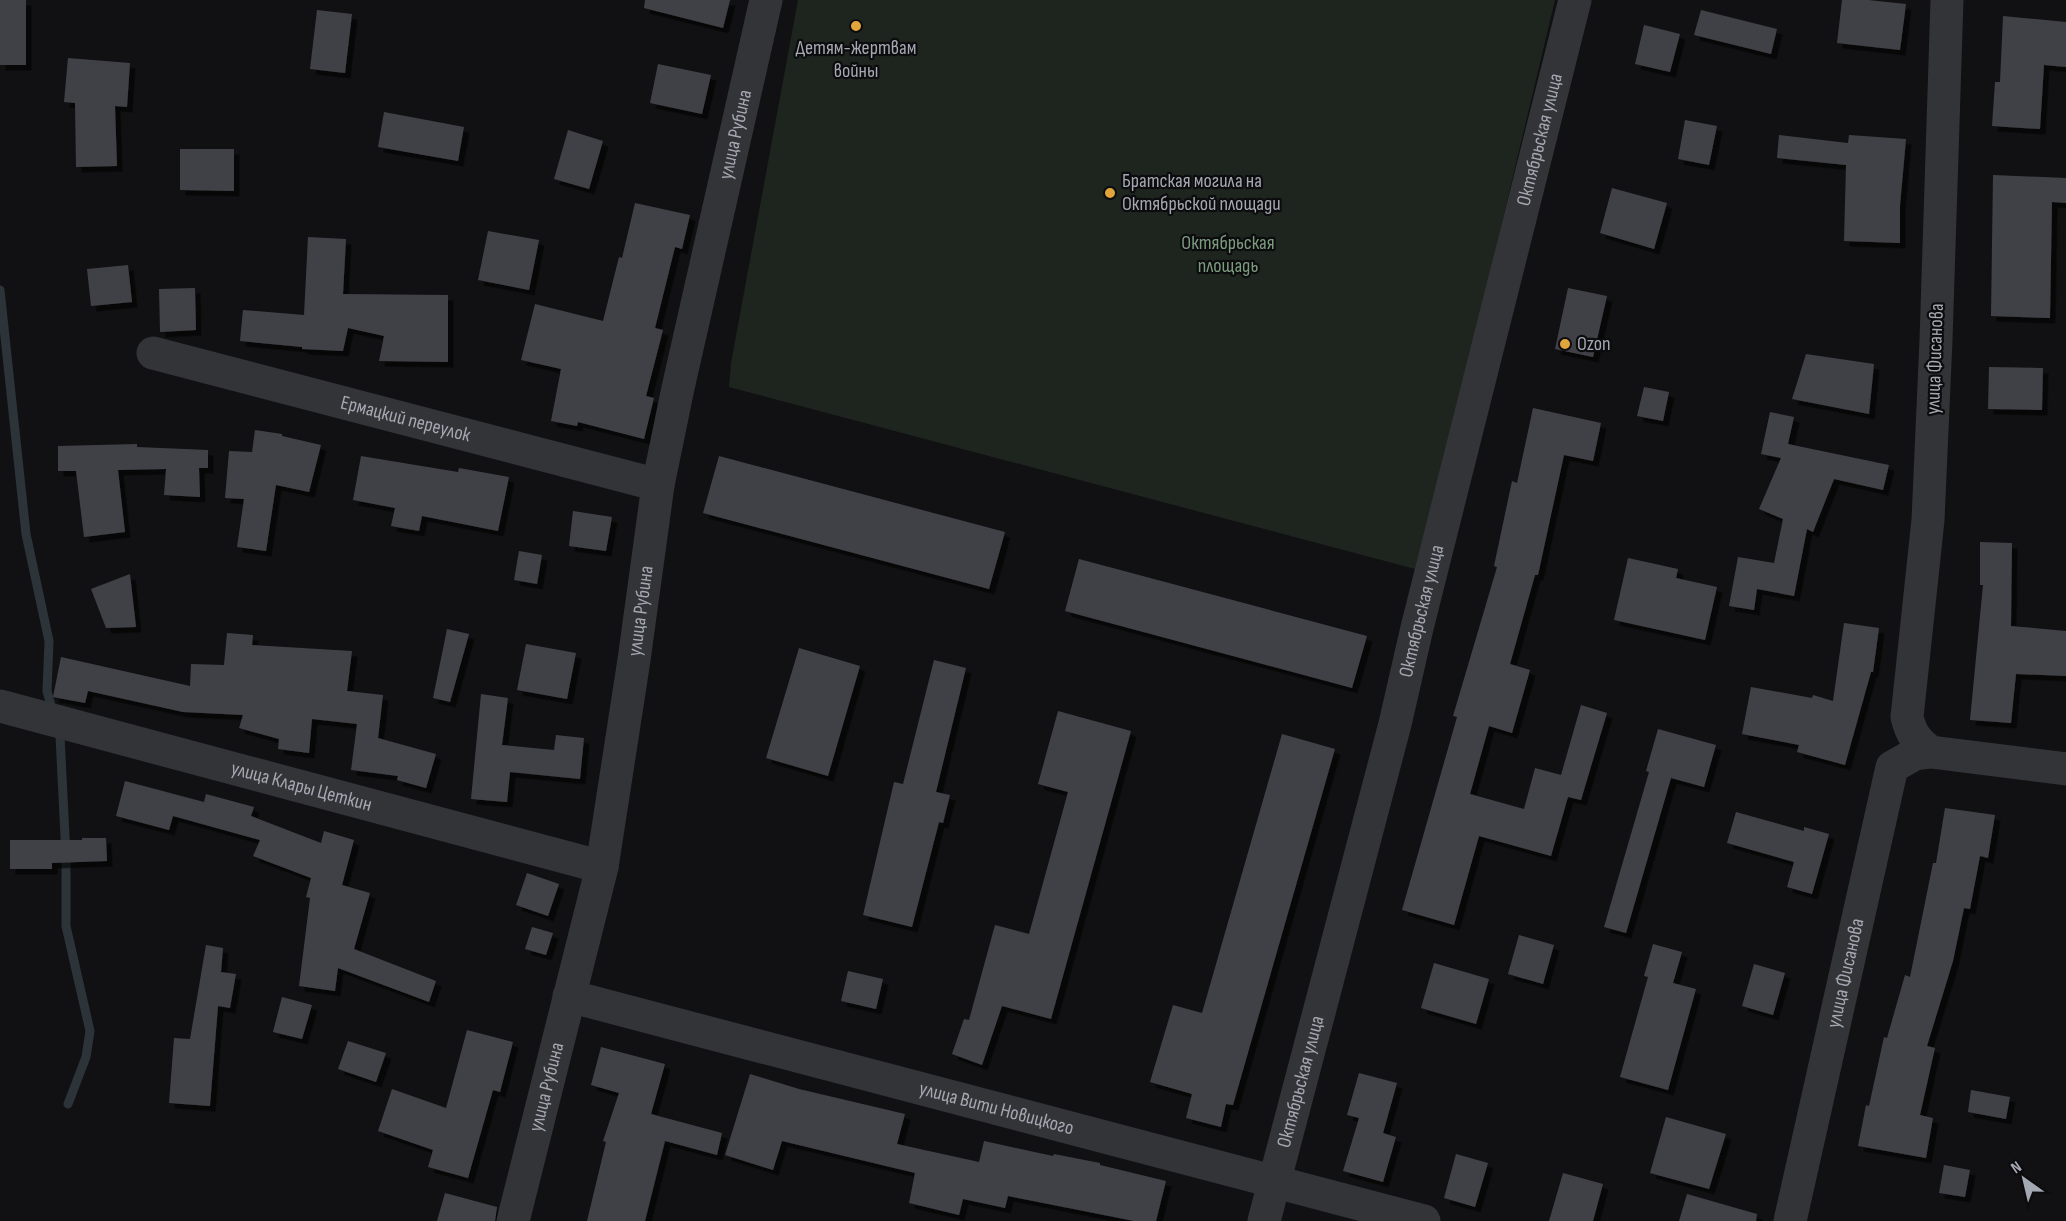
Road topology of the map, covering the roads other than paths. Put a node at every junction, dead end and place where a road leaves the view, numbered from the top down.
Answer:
1 (766, 0) edge
2 (1575, 0) edge
3 (1947, 0) edge
4 (153, 353) dead end
5 (658, 485) junction
6 (0, 706) edge
7 (1907, 710) junction
8 (1931, 752) junction
9 (1892, 767) junction
10 (2066, 769) edge
11 (602, 867) junction
12 (570, 996) junction
13 (1274, 1181) junction
14 (513, 1221) edge
15 (1264, 1221) edge
16 (1424, 1221) edge
17 (1790, 1221) edge

1 - 5 street, улица Рубина
2 - 13 street, Октябрьская улица
3 - 7 street, улица Фисанова
4 - 5 street, Ермацкий переулок
5 - 11 street, улица Рубина
6 - 11 street, улица Клары Цеткин
7 - 8 street
7 - 9 street, улица Фисанова
8 - 9 street
8 - 10 street
9 - 17 street, улица Фисанова
11 - 12 street, улица Рубина
12 - 13 street, улица Вити Новицкого
12 - 14 street, улица Рубина
13 - 15 street, Октябрьская улица
13 - 16 street, улица Вити Новицкого

